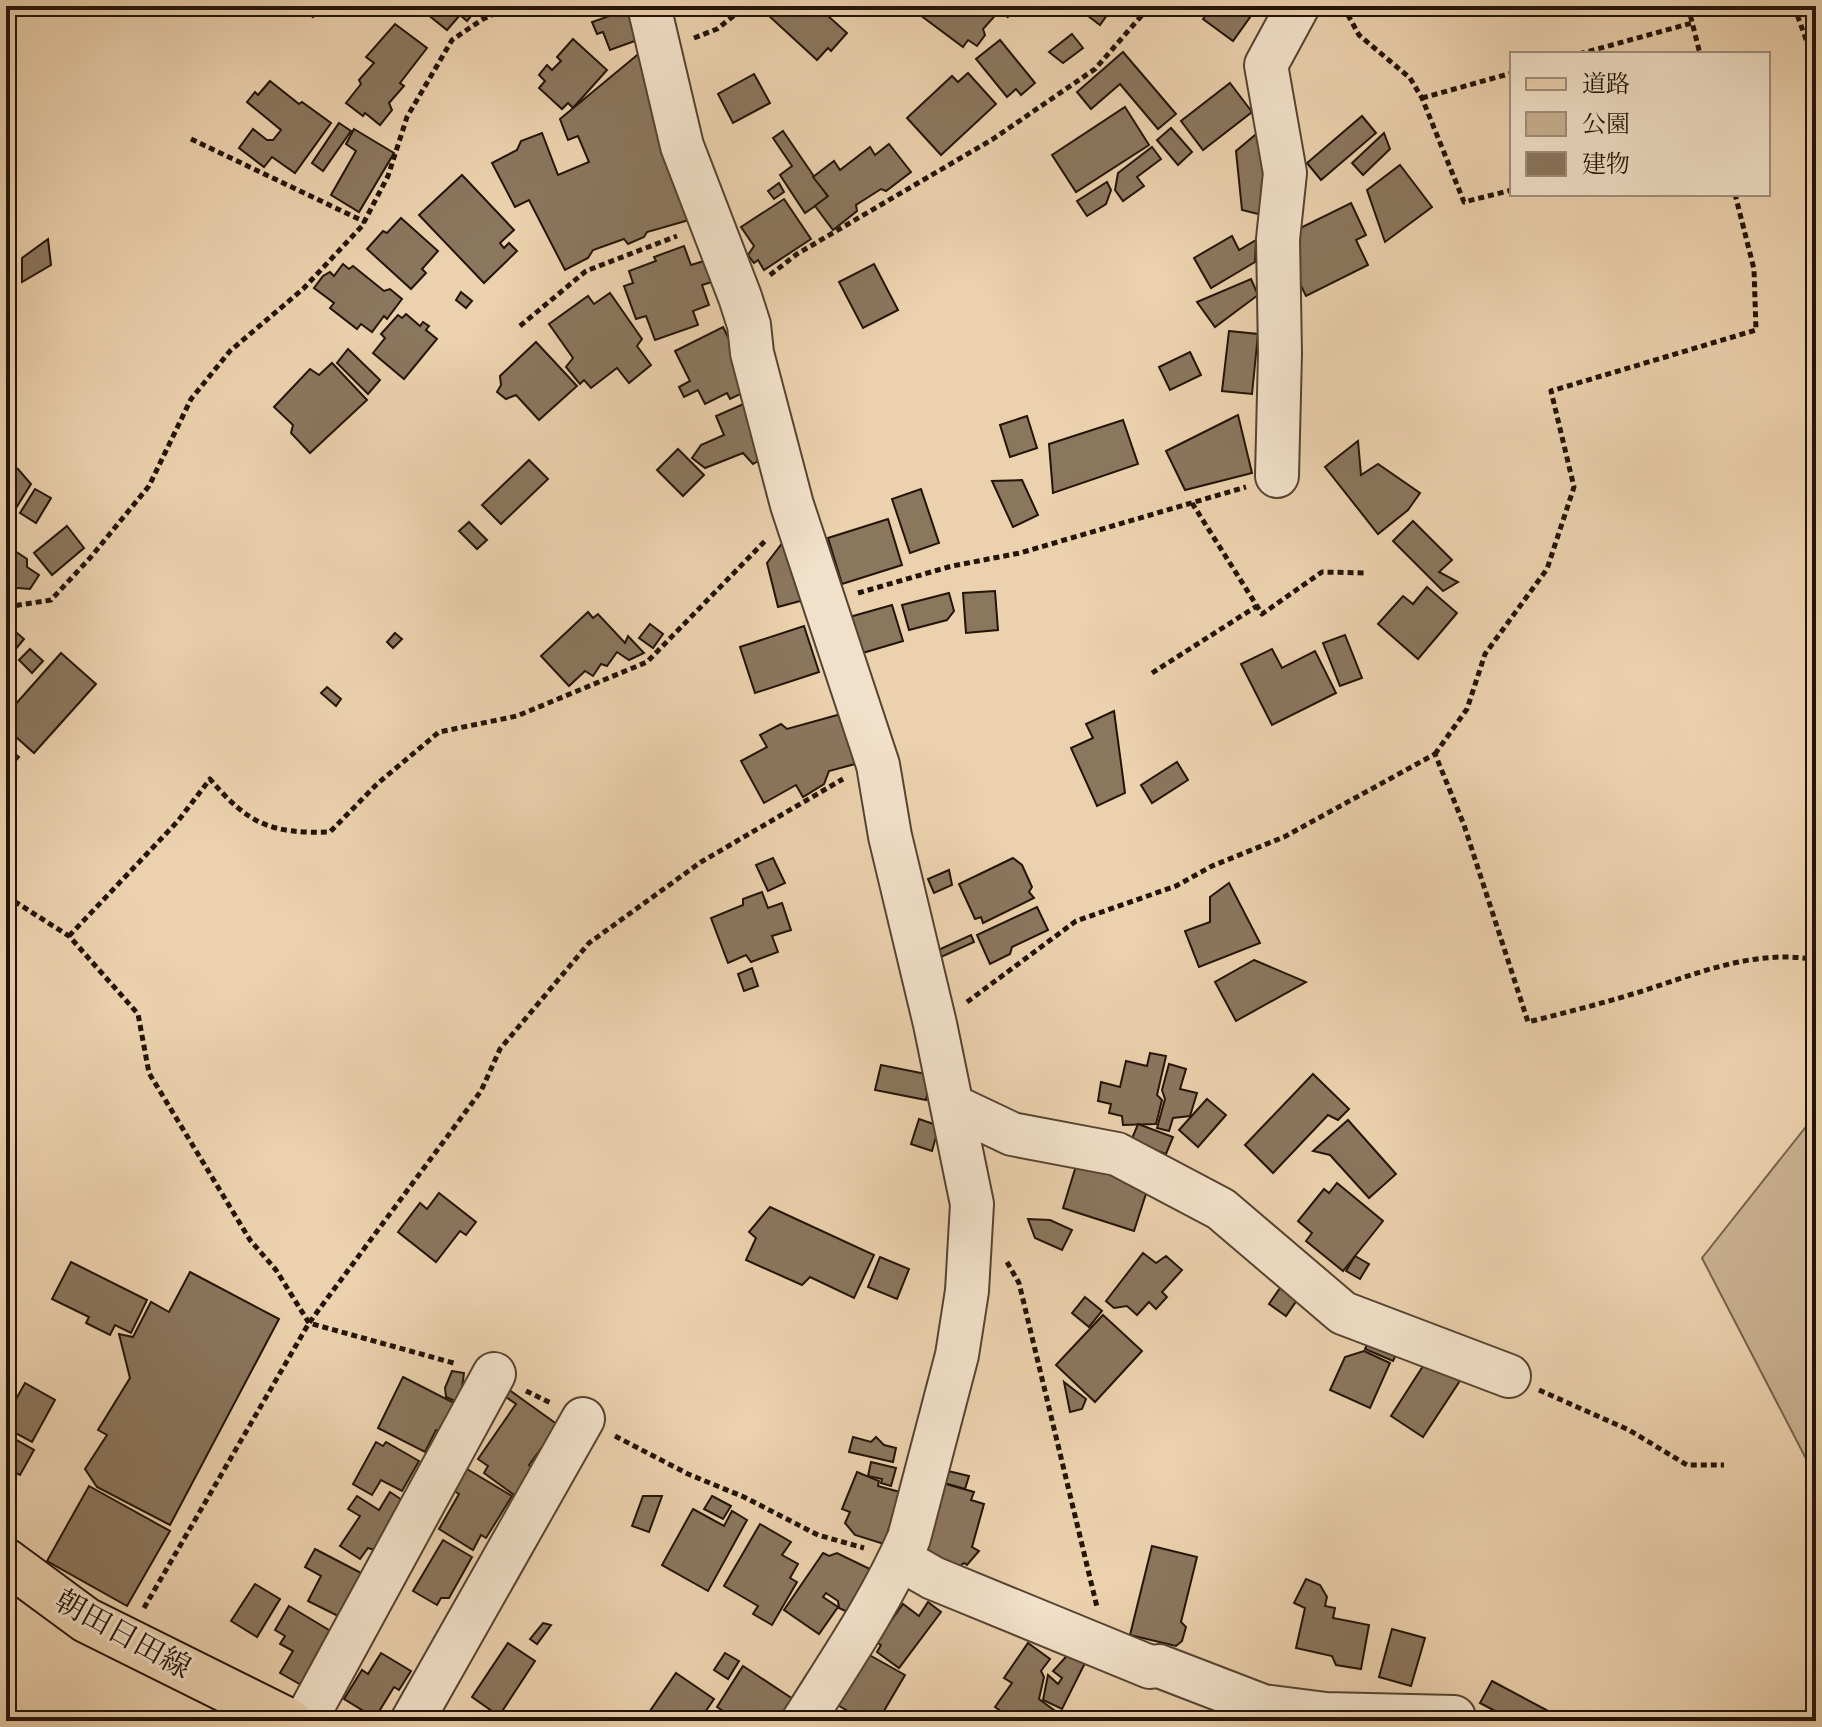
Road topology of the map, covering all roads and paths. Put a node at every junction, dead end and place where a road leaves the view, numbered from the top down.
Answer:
1 (510, 6) edge
2 (649, 6) edge
3 (746, 6) edge
4 (1015, 6) edge
5 (1150, 6) edge
6 (1298, 6) edge
7 (1343, 6) edge
8 (1688, 6) edge
9 (1794, 6) edge
10 (1006, 17) dead end
11 (1692, 23) junction
12 (660, 52) junction
13 (1586, 52) edge
14 (1699, 52) edge
15 (1816, 67) edge
16 (1510, 74) edge
17 (1422, 98) junction
18 (191, 139) dead end
19 (1510, 190) edge
20 (1736, 196) edge
21 (365, 222) junction
22 (712, 223) junction
23 (740, 297) junction
24 (520, 326) dead end
25 (1277, 476) joint
26 (1192, 503) junction
27 (792, 505) junction
28 (1366, 573) dead end
29 (826, 605) junction
30 (1257, 606) junction
31 (6, 607) edge
32 (1152, 673) dead end
33 (1435, 754) junction
34 (878, 765) junction
35 (6, 896) edge
36 (69, 936) junction
37 (1816, 960) edge
38 (935, 1024) junction
39 (953, 1106) junction
40 (971, 1231) junction
41 (309, 1323) junction
42 (494, 1374) dead end
43 (1509, 1376) joint
44 (583, 1419) dead end
45 (1724, 1465) dead end
46 (900, 1559) junction
47 (6, 1561) edge
48 (126, 1641) junction
49 (1097, 1646) junction
50 (1454, 1717) dead end
51 (289, 1721) edge
52 (305, 1721) edge
53 (412, 1721) edge
54 (803, 1721) edge

1 - 21 path
2 - 12 street
3 - 12 path
4 - 10 path
5 - 23 path
6 - 25 street
7 - 17 path
8 - 11 path
9 - 15 path
11 - 13 path
11 - 14 path
12 - 22 street
16 - 17 path
17 - 19 path
18 - 21 path
20 - 33 path
21 - 31 path
22 - 23 street
22 - 24 path
23 - 27 street
25 - 26 path
26 - 29 path
26 - 30 path
27 - 29 street
27 - 36 path
28 - 30 path
29 - 34 street
30 - 32 path
33 - 37 path
33 - 38 path
34 - 38 street
34 - 41 path
35 - 36 path
36 - 41 path
38 - 39 street
39 - 40 street
39 - 43 street
40 - 46 street
40 - 49 path
41 - 48 path
42 - 52 street
43 - 45 path
44 - 53 street
46 - 49 street
46 - 54 street
47 - 48 main road, 朝田日田線
48 - 51 main road, 朝田日田線
49 - 50 street

